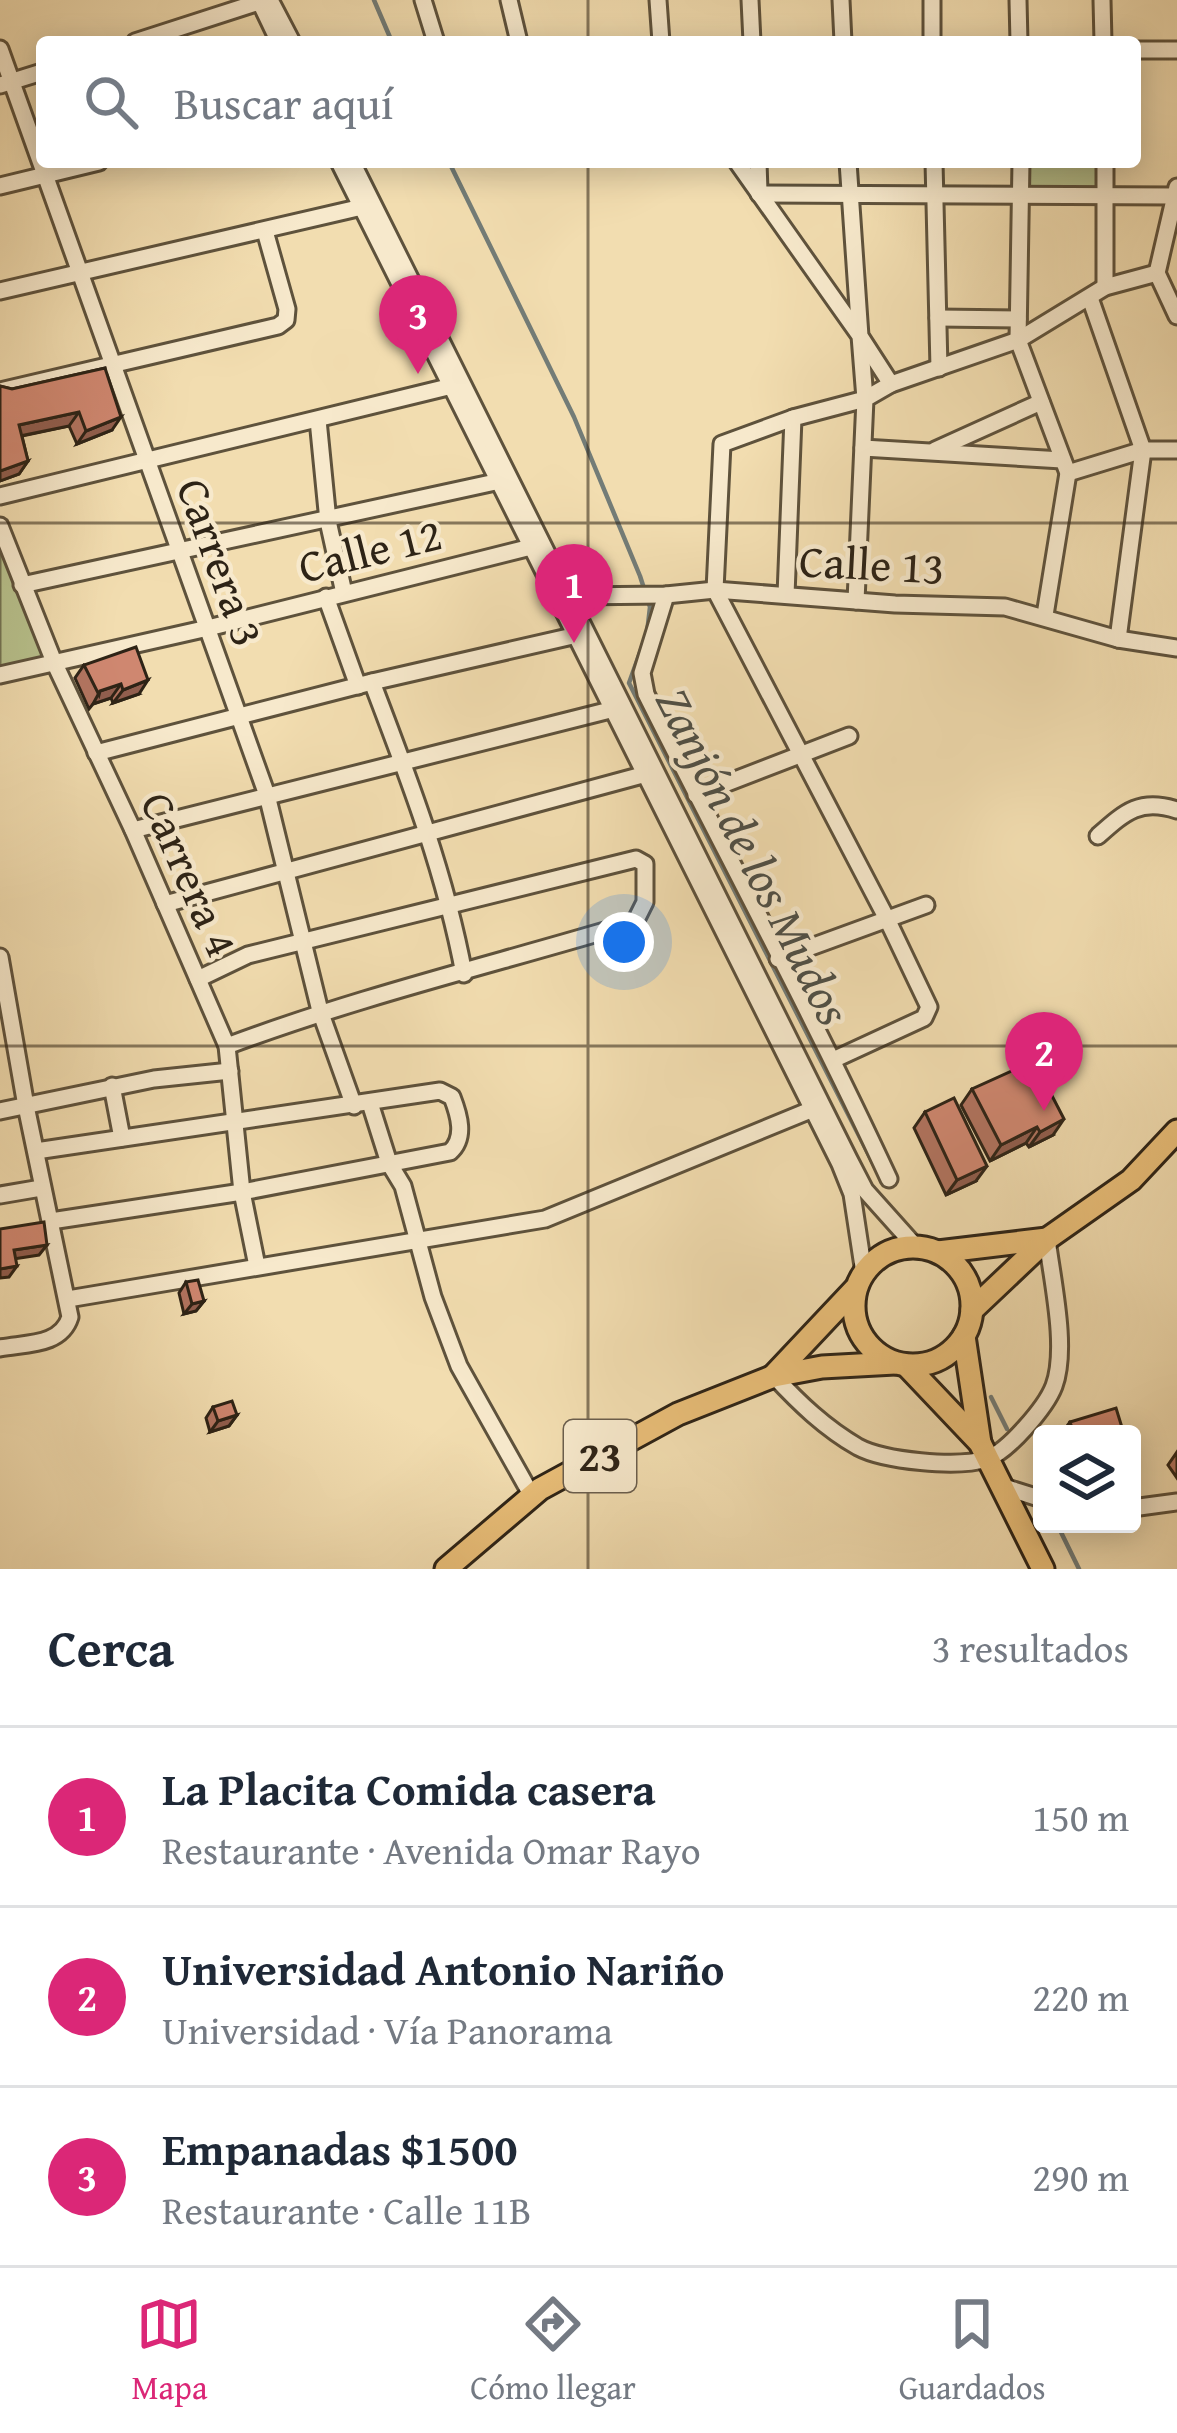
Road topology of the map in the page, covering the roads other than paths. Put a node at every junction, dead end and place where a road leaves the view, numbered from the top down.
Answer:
1 (263, 0) edge
2 (423, 0) edge
3 (531, 0) edge
4 (658, 0) edge
5 (750, 0) edge
6 (841, 0) edge
7 (932, 0) edge
8 (1018, 0) edge
9 (1102, 0) edge
10 (510, 2) edge
11 (153, 36) edge
12 (277, 36) edge
13 (288, 36) edge
14 (434, 36) edge
15 (518, 36) edge
16 (661, 36) edge
17 (752, 36) edge
18 (843, 36) edge
19 (932, 36) edge
20 (1019, 36) edge
21 (1103, 36) edge
22 (0, 50) edge
23 (1141, 50) edge
24 (1177, 50) edge
25 (36, 75) edge
26 (7, 84) edge
27 (36, 152) edge
28 (43, 168) edge
29 (76, 168) edge
30 (342, 168) edge
31 (355, 168) edge
32 (741, 168) edge
33 (758, 168) edge
34 (848, 168) edge
35 (934, 168) edge
36 (1021, 168) edge
37 (1105, 168) edge
38 (46, 176) junction
39 (0, 186) edge
40 (1176, 191) edge
41 (759, 194) junction
42 (850, 195) junction
43 (935, 196) junction
44 (1022, 196) junction
45 (1106, 196) junction
46 (362, 207) junction
47 (266, 231) junction
48 (79, 273) junction
49 (1157, 273) junction
50 (1105, 287) junction
51 (0, 292) edge
52 (1090, 298) junction
53 (1177, 316) edge
54 (938, 318) junction
55 (1018, 319) junction
56 (860, 336) junction
57 (1018, 340) junction
58 (111, 367) junction
59 (939, 368) junction
60 (891, 384) junction
61 (452, 386) junction
62 (0, 391) edge
63 (865, 399) junction
64 (1041, 401) junction
65 (793, 418) junction
66 (317, 420) junction
67 (863, 448) junction
68 (1143, 450) junction
69 (1177, 450) edge
70 (929, 452) junction
71 (146, 461) junction
72 (1065, 467) junction
73 (500, 481) junction
74 (0, 496) edge
75 (328, 521) junction
76 (0, 526) edge
77 (539, 545) junction
78 (178, 548) junction
79 (22, 585) junction
80 (715, 590) junction
81 (344, 592) junction
82 (650, 594) junction
83 (786, 596) junction
84 (326, 597) junction
85 (566, 599) junction
86 (856, 601) junction
87 (1046, 615) junction
88 (208, 628) junction
89 (577, 635) junction
90 (1118, 639) junction
91 (1177, 648) edge
92 (54, 662) junction
93 (0, 675) edge
94 (365, 684) junction
95 (614, 710) junction
96 (239, 717) junction
97 (849, 736) dead end
98 (96, 753) junction
99 (800, 757) junction
100 (403, 762) junction
101 (646, 774) junction
102 (696, 795) junction
103 (267, 796) junction
104 (1177, 810) edge
105 (134, 830) junction
106 (429, 832) junction
107 (1098, 836) dead end
108 (285, 871) junction
109 (165, 904) junction
110 (451, 904) junction
111 (926, 905) dead end
112 (887, 919) junction
113 (304, 941) junction
114 (0, 957) edge
115 (778, 959) junction
116 (464, 974) junction
117 (198, 979) junction
118 (3, 986) edge
119 (320, 1011) junction
120 (227, 1046) junction
121 (833, 1060) junction
122 (8, 1061) edge
123 (230, 1071) junction
124 (112, 1086) junction
125 (362, 1104) junction
126 (26, 1106) junction
127 (812, 1108) junction
128 (0, 1111) edge
129 (235, 1120) junction
130 (1177, 1131) edge
131 (122, 1138) junction
132 (36, 1151) junction
133 (389, 1163) junction
134 (889, 1179) dead end
135 (41, 1188) junction
136 (242, 1192) junction
137 (0, 1195) edge
138 (51, 1221) junction
139 (1047, 1239) junction
140 (418, 1240) junction
141 (927, 1250) junction
142 (257, 1266) junction
143 (861, 1280) junction
144 (68, 1299) junction
145 (972, 1310) junction
146 (964, 1336) junction
147 (0, 1348) edge
148 (901, 1364) junction
149 (773, 1376) junction
150 (984, 1451) junction
151 (1000, 1486) junction
152 (532, 1496) junction
153 (1033, 1496) edge
154 (1177, 1502) edge
155 (1141, 1507) edge
156 (446, 1569) edge
157 (1043, 1569) edge

1 - 11 street
1 - 12 street
1 - 13 street
2 - 14 street
3 - 10 street
4 - 16 street
5 - 17 street
6 - 18 street
7 - 19 street
8 - 20 street
9 - 21 street
10 - 15 street
22 - 26 street, Carrera 3
23 - 24 street
25 - 26 street
26 - 27 street, Carrera 3
28 - 38 street, Carrera 3
29 - 38 street
30 - 46 street
31 - 77 street
32 - 41 street
33 - 41 street
34 - 42 street
35 - 43 street
36 - 44 street
37 - 45 street
38 - 39 street
38 - 48 street, Carrera 3
40 - 45 street
40 - 49 street
41 - 42 street
41 - 56 street
42 - 43 street
42 - 56 street
43 - 44 street
43 - 54 street
44 - 45 street
44 - 55 street
45 - 50 street
46 - 47 street
46 - 61 street
47 - 48 street
47 - 58 street
48 - 51 street
48 - 58 street, Carrera 3
49 - 50 street
49 - 53 street
50 - 52 street
52 - 57 street
52 - 68 street
54 - 55 street
54 - 59 street
55 - 57 street
56 - 60 street
56 - 63 street
57 - 59 street
57 - 64 street
58 - 62 street
58 - 71 street, Carrera 3
59 - 60 street
60 - 63 street
61 - 66 street
61 - 73 street
63 - 65 street
63 - 67 street
64 - 70 street
64 - 72 street
65 - 80 street
65 - 83 street
66 - 71 street
66 - 75 street
67 - 70 street
67 - 86 street
68 - 69 street
68 - 72 street
68 - 90 street
70 - 72 street
71 - 74 street
71 - 78 street, Carrera 3
72 - 87 street
73 - 75 street
73 - 77 street
75 - 78 street
75 - 81 street
76 - 79 street, Carrera 4
77 - 81 street, Calle 12
77 - 85 street
78 - 79 street
78 - 88 street, Carrera 3
79 - 92 street, Carrera 4
80 - 82 street, Calle 13
80 - 83 street, Calle 13
80 - 99 street
81 - 84 street, Calle 12
82 - 85 street, Calle 13
82 - 102 street
83 - 86 street, Calle 13
84 - 88 street, Calle 12
84 - 94 street
85 - 89 street
85 - 141 street
86 - 87 street, Calle 13
87 - 90 street, Calle 13
88 - 92 street, Calle 12
88 - 96 street, Carrera 3
89 - 94 street
89 - 95 street
90 - 91 street, Calle 13
92 - 93 street, Calle 12
92 - 98 street, Carrera 4
94 - 96 street
94 - 100 street
95 - 100 street
95 - 101 street
96 - 98 street
96 - 103 street, Carrera 3
97 - 99 street
98 - 105 street, Carrera 4
99 - 102 street
99 - 112 street
100 - 103 street
100 - 106 street
101 - 106 street
101 - 127 street
102 - 115 street
103 - 105 street
103 - 108 street, Carrera 3
104 - 107 street
105 - 109 street, Carrera 4
106 - 108 street
106 - 110 street
108 - 109 street
108 - 113 street, Carrera 3
109 - 117 street, Carrera 4
110 - 113 street
110 - 116 street
110 - 116 street
111 - 112 street
112 - 115 street
112 - 121 street
113 - 117 street
113 - 119 street, Carrera 3
114 - 118 street
115 - 121 street
116 - 119 street
117 - 120 street, Carrera 4
118 - 122 street
119 - 120 street
119 - 125 street, Carrera 3
120 - 123 street, Carrera 4
121 - 134 street
122 - 126 street
123 - 124 street
123 - 129 street, Carrera 4
124 - 126 street
124 - 131 street
125 - 129 street
125 - 133 street, Carrera 3
125 - 133 street
126 - 128 street
126 - 132 street
127 - 140 street
127 - 143 street
129 - 131 street
129 - 136 street, Carrera 4
130 - 139 main road, 23
131 - 132 street
132 - 135 street
133 - 136 street
133 - 140 street, Carrera 3
135 - 137 street
135 - 138 street
136 - 138 street
136 - 142 street, Carrera 4
138 - 144 street
139 - 141 main road, 23
139 - 145 main road, 23
139 - 150 street
140 - 142 street
140 - 152 street, Carrera 3
141 - 143 main road, 23
141 - 145 main road
142 - 144 street
143 - 148 main road
143 - 149 main road, 23
144 - 147 street
145 - 146 main road, 23
146 - 148 main road, 23
146 - 150 main road
148 - 149 main road, 23
148 - 150 main road
149 - 150 street
149 - 152 main road, 23
150 - 151 main road
151 - 153 street
151 - 157 main road
152 - 156 main road, 23
154 - 155 street

